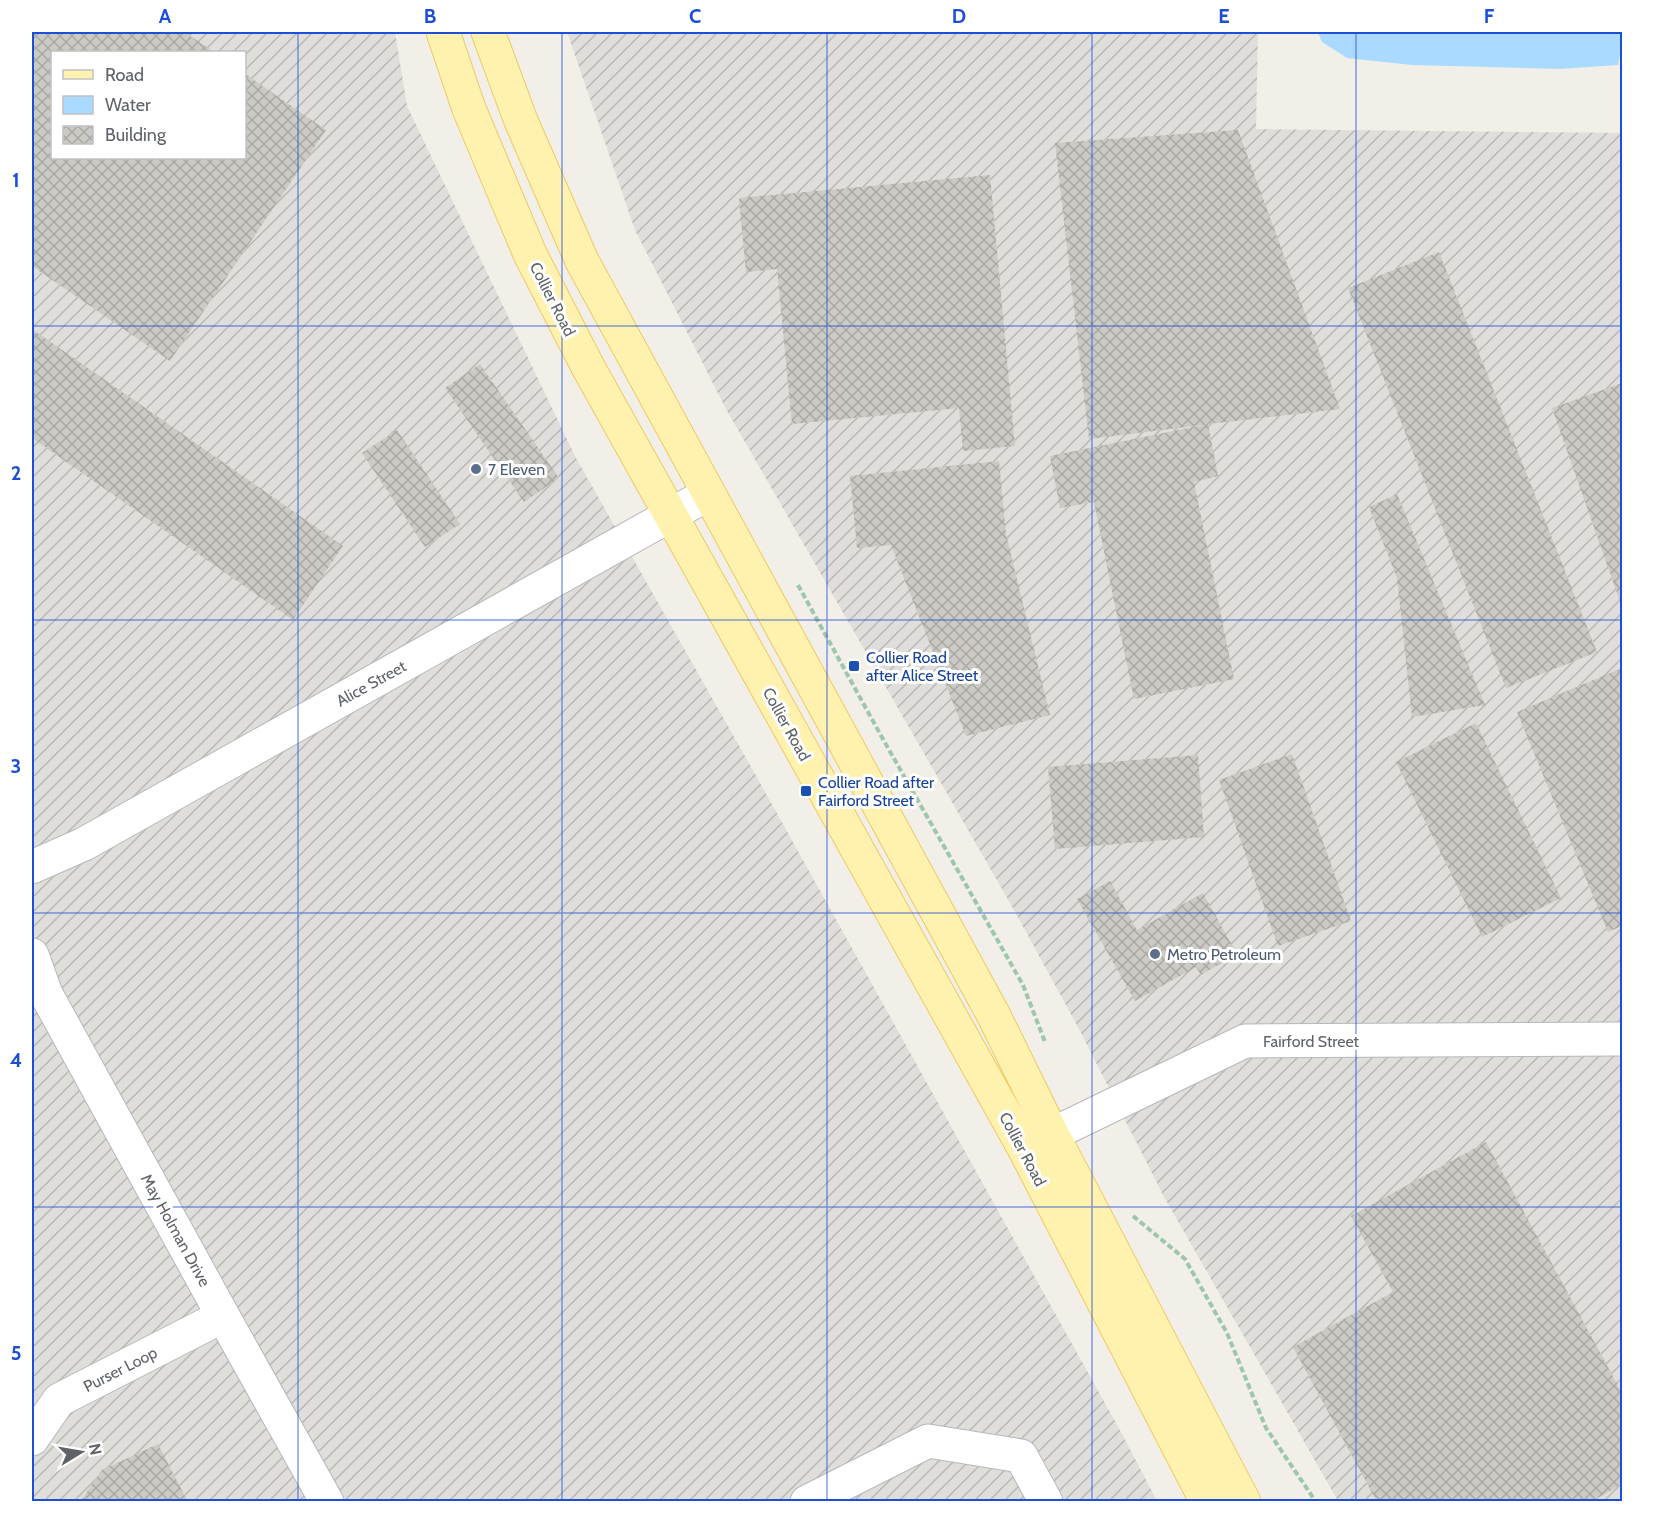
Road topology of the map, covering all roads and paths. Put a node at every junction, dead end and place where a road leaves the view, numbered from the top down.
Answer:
1 (443, 32) edge
2 (488, 32) edge
3 (708, 494) junction
4 (670, 515) junction
5 (794, 577) dead end
6 (32, 867) edge
7 (32, 955) edge
8 (1623, 1039) edge
9 (1046, 1044) dead end
10 (1053, 1134) junction
11 (1023, 1148) junction
12 (1126, 1210) dead end
13 (223, 1316) junction
14 (32, 1439) edge
15 (327, 1502) edge
16 (807, 1502) edge
17 (1046, 1502) edge
18 (1207, 1502) edge
19 (1244, 1502) edge
20 (1316, 1502) edge

1 - 4 main road, Collier Road
2 - 3 main road, Collier Road
3 - 4 street, Alice Street
3 - 10 main road, Collier Road
4 - 6 street, Alice Street
4 - 11 main road, Collier Road
5 - 9 path
7 - 13 street, May Holman Drive
8 - 10 street, Fairford Street
10 - 11 street, Fairford Street
10 - 19 main road, Collier Road
11 - 18 main road, Collier Road
12 - 20 path
13 - 14 street, Purser Loop
13 - 15 street, May Holman Drive
16 - 17 street

